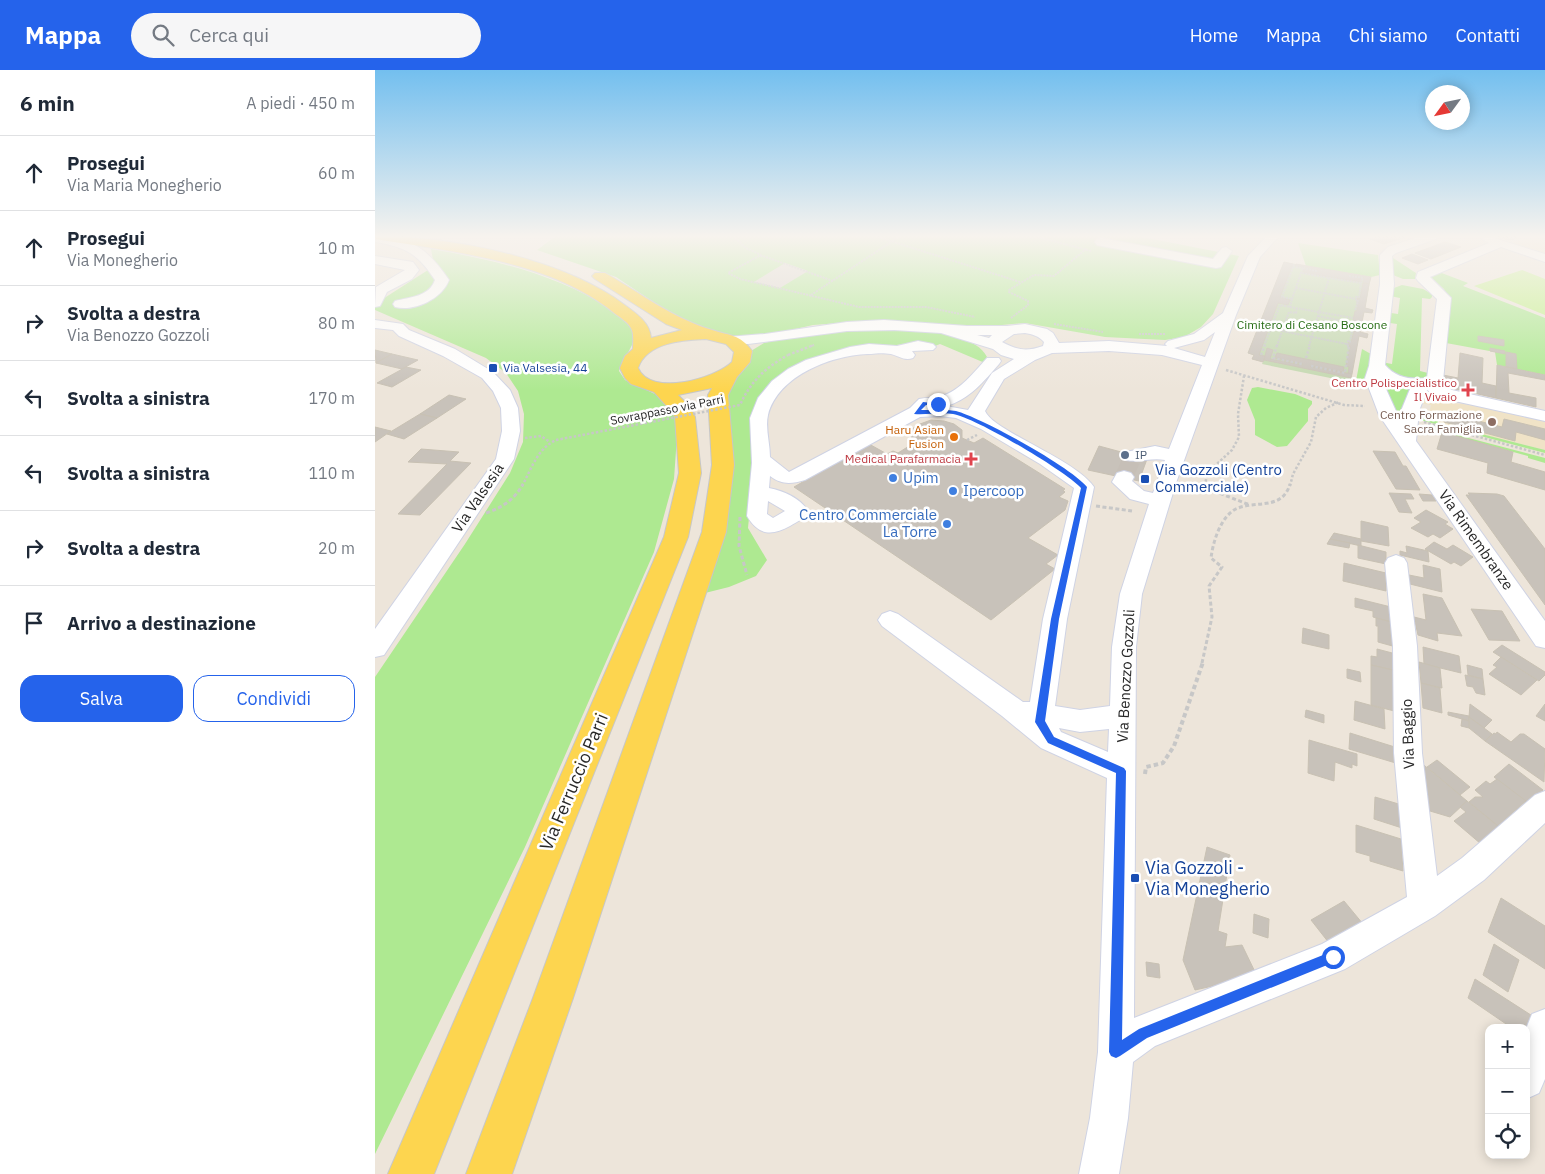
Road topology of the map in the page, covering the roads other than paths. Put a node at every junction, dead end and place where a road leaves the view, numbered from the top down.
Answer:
1 (386, 288) edge
2 (438, 288) edge
3 (584, 288) edge
4 (622, 288) edge
5 (1241, 288) edge
6 (1397, 288) edge
7 (1426, 288) edge
8 (1433, 288) edge
9 (1441, 295) junction
10 (388, 309) edge
11 (1229, 315) junction
12 (376, 324) edge
13 (1013, 325) junction
14 (942, 329) junction
15 (706, 334) junction
16 (1048, 335) junction
17 (1171, 343) junction
18 (928, 347) dead end
19 (642, 350) junction
20 (867, 352) dead end
21 (734, 355) junction
22 (1031, 355) junction
23 (1000, 357) junction
24 (1213, 357) junction
25 (819, 361) junction
26 (1375, 372) junction
27 (1424, 384) junction
28 (661, 388) junction
29 (999, 388) junction
30 (1198, 398) junction
31 (922, 411) junction
32 (1545, 416) edge
33 (991, 427) junction
34 (1407, 441) junction
35 (1133, 456) dead end
36 (1176, 456) junction
37 (1123, 477) dead end
38 (1160, 501) junction
39 (1396, 563) dead end
40 (890, 620) dead end
41 (1545, 639) edge
42 (375, 648) edge
43 (1011, 708) junction
44 (1041, 715) junction
45 (1122, 716) junction
46 (1051, 740) junction
47 (1132, 777) junction
48 (1545, 804) edge
49 (1424, 905) junction
50 (553, 998) junction
51 (1545, 1026) edge
52 (1129, 1042) junction
53 (1530, 1069) edge
54 (439, 1106) junction
55 (405, 1174) edge
56 (411, 1174) edge
57 (489, 1174) edge
58 (502, 1174) edge
59 (1099, 1174) edge

1 - 10 street
2 - 10 street
3 - 19 main road
4 - 15 main road
5 - 11 street, Via Benozzo Gozzoli
6 - 26 street
7 - 9 street
8 - 9 street
9 - 27 street
10 - 12 street, Via Valsesia
10 - 42 street, Via Valsesia
11 - 17 street
11 - 24 street, Via Benozzo Gozzoli
13 - 14 street
13 - 16 street
13 - 23 street
14 - 21 street
14 - 23 street
15 - 19 main road
15 - 21 main road
16 - 17 street
16 - 22 street
17 - 24 street
17 - 30 street
18 - 25 street
19 - 28 main road, Via Ferruccio Parri
20 - 25 street
21 - 28 main road, Via Ferruccio Parri
21 - 50 main road
22 - 23 street
22 - 23 street
23 - 29 street
23 - 31 street
24 - 30 street, Via Benozzo Gozzoli
25 - 31 street
26 - 27 street
26 - 34 street, Via Rimembranze
27 - 32 street
27 - 34 street
28 - 54 main road, Via Ferruccio Parri
29 - 31 street
29 - 33 street
30 - 36 street, Via Benozzo Gozzoli
31 - 33 street
33 - 44 street
34 - 41 street, Via Rimembranze
35 - 36 street
36 - 38 street, Via Benozzo Gozzoli
37 - 38 street
38 - 45 street, Via Benozzo Gozzoli
39 - 49 street, Via Baggio
40 - 43 street
43 - 44 street
43 - 46 street
44 - 45 street
44 - 46 street
45 - 47 street, Via Benozzo Gozzoli
46 - 47 street
47 - 52 street, Via Benozzo Gozzoli
48 - 49 street
49 - 52 street
50 - 57 main road
50 - 58 main road
51 - 53 street
52 - 59 street, Via Benozzo Gozzoli
54 - 55 main road
54 - 56 main road, Via Ferruccio Parri

